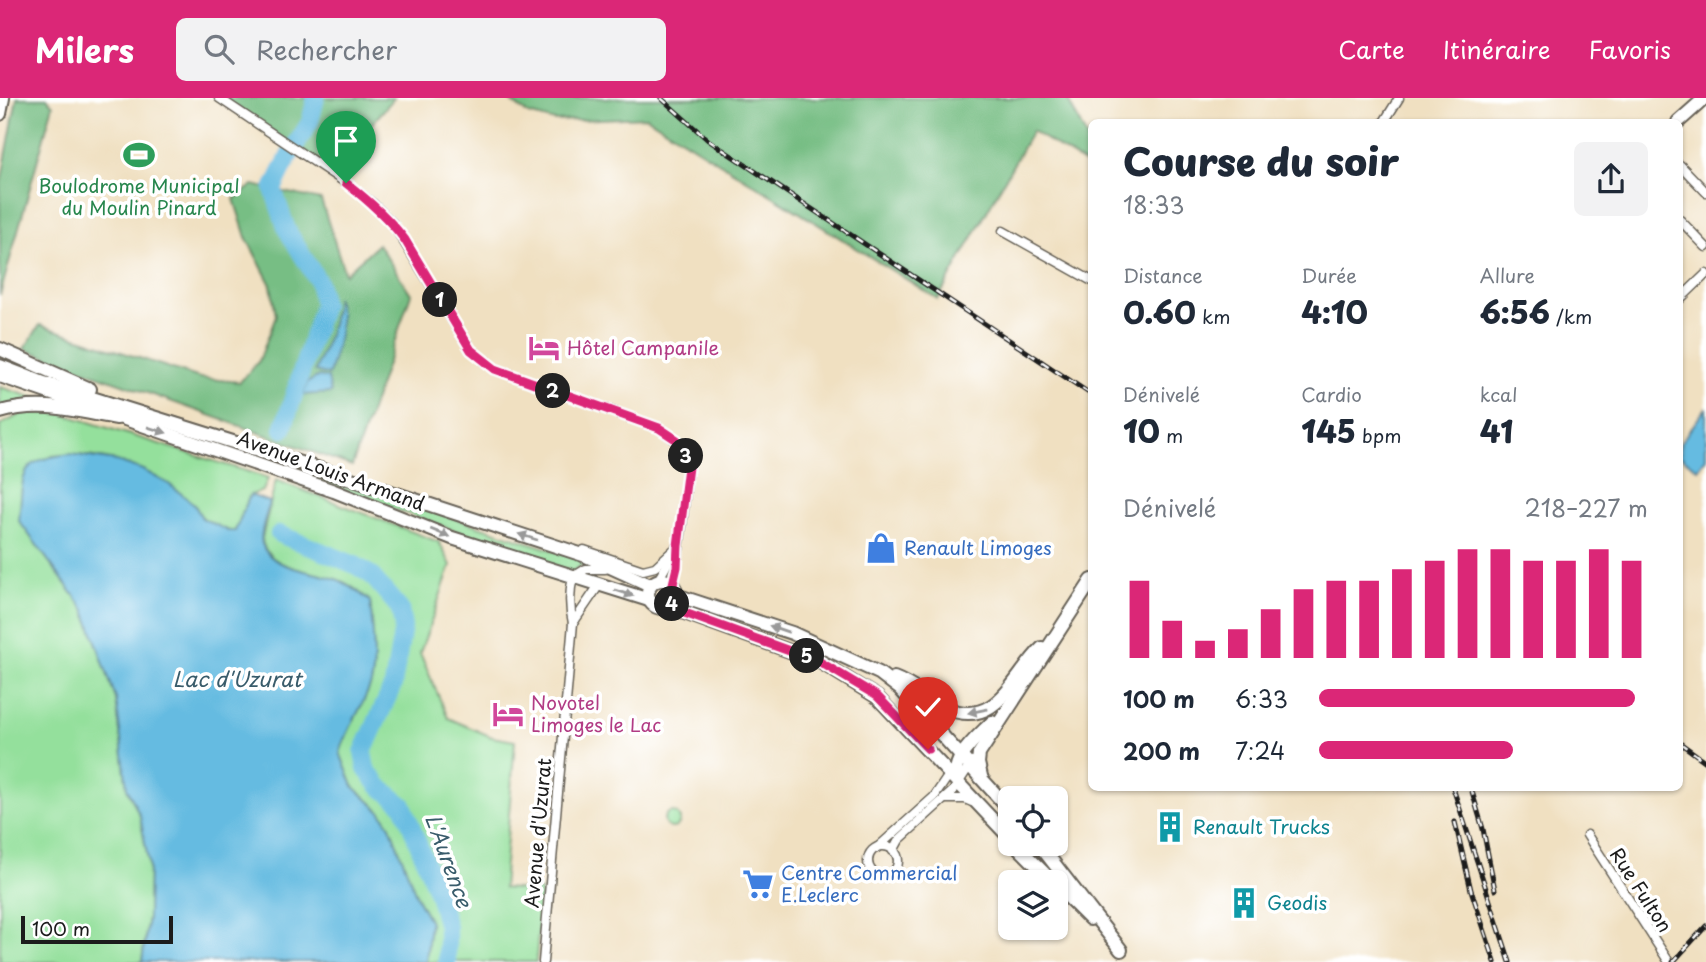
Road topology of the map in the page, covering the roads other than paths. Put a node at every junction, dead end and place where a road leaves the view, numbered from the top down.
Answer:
1 (3, 98) edge
2 (219, 98) edge
3 (1705, 98) edge
4 (1398, 99) edge
5 (0, 114) edge
6 (1386, 119) edge
7 (1681, 119) edge
8 (1683, 167) edge
9 (1706, 192) edge
10 (1683, 223) edge
11 (1003, 231) dead end
12 (1706, 247) edge
13 (1706, 274) edge
14 (1088, 279) edge
15 (1683, 286) edge
16 (1688, 291) junction
17 (1683, 296) edge
18 (0, 349) edge
19 (0, 366) edge
20 (0, 376) edge
21 (0, 412) edge
22 (117, 418) junction
23 (158, 418) junction
24 (552, 545) junction
25 (678, 546) junction
26 (614, 571) junction
27 (573, 577) junction
28 (654, 582) junction
29 (599, 585) junction
30 (1088, 586) edge
31 (674, 590) junction
32 (649, 600) junction
33 (668, 607) junction
34 (573, 623) junction
35 (1060, 631) junction
36 (878, 673) junction
37 (1007, 709) junction
38 (984, 747) junction
39 (960, 765) junction
40 (985, 782) junction
41 (959, 784) junction
42 (996, 794) junction
43 (998, 796) edge
44 (945, 799) junction
45 (983, 808) junction
46 (998, 825) edge
47 (1587, 835) dead end
48 (877, 848) junction
49 (894, 851) junction
50 (1027, 856) edge
51 (1048, 856) edge
52 (1041, 870) edge
53 (1068, 897) edge
54 (1121, 950) junction
55 (543, 962) edge
56 (1131, 962) edge
57 (1669, 962) edge

1 - 5 main road
2 - 25 street
3 - 7 main road
4 - 6 street
8 - 9 street
10 - 12 street
11 - 14 street
13 - 16 street
15 - 16 street
16 - 17 street
18 - 23 main road
19 - 23 main road, Avenue Louis Armand
20 - 22 main road, Avenue Louis Armand
21 - 22 main road
22 -> 27 main road, Avenue Louis Armand
24 -> 23 main road, Avenue Louis Armand
24 - 25 street
24 - 26 main road, Avenue Louis Armand
25 - 28 street
25 - 31 street
26 - 27 street
26 - 28 main road, Avenue Louis Armand
27 - 29 main road, Avenue Louis Armand
27 - 34 street, Avenue d'Uzurat
28 - 31 main road
28 - 32 main road
29 -> 32 main road, Avenue Louis Armand
29 - 34 street, Avenue d'Uzurat
30 - 35 main road
31 - 33 main road
36 -> 31 main road
32 - 33 main road
33 - 39 main road
34 - 55 street, Avenue d'Uzurat
35 -> 36 main road
35 - 37 main road
36 - 39 main road
37 - 38 main road
37 - 39 main road
38 - 39 street
38 - 40 main road
39 - 40 main road
39 - 41 main road
39 - 41 street
39 - 48 street
40 - 42 main road
41 - 42 main road
41 - 44 street
41 - 45 main road
42 - 43 main road
44 - 45 street
44 - 49 street
45 - 46 main road
47 - 57 street, Rue Fulton
48 - 49 street
48 - 49 street
50 - 52 main road
51 - 54 main road
53 - 54 main road
54 - 56 main road

